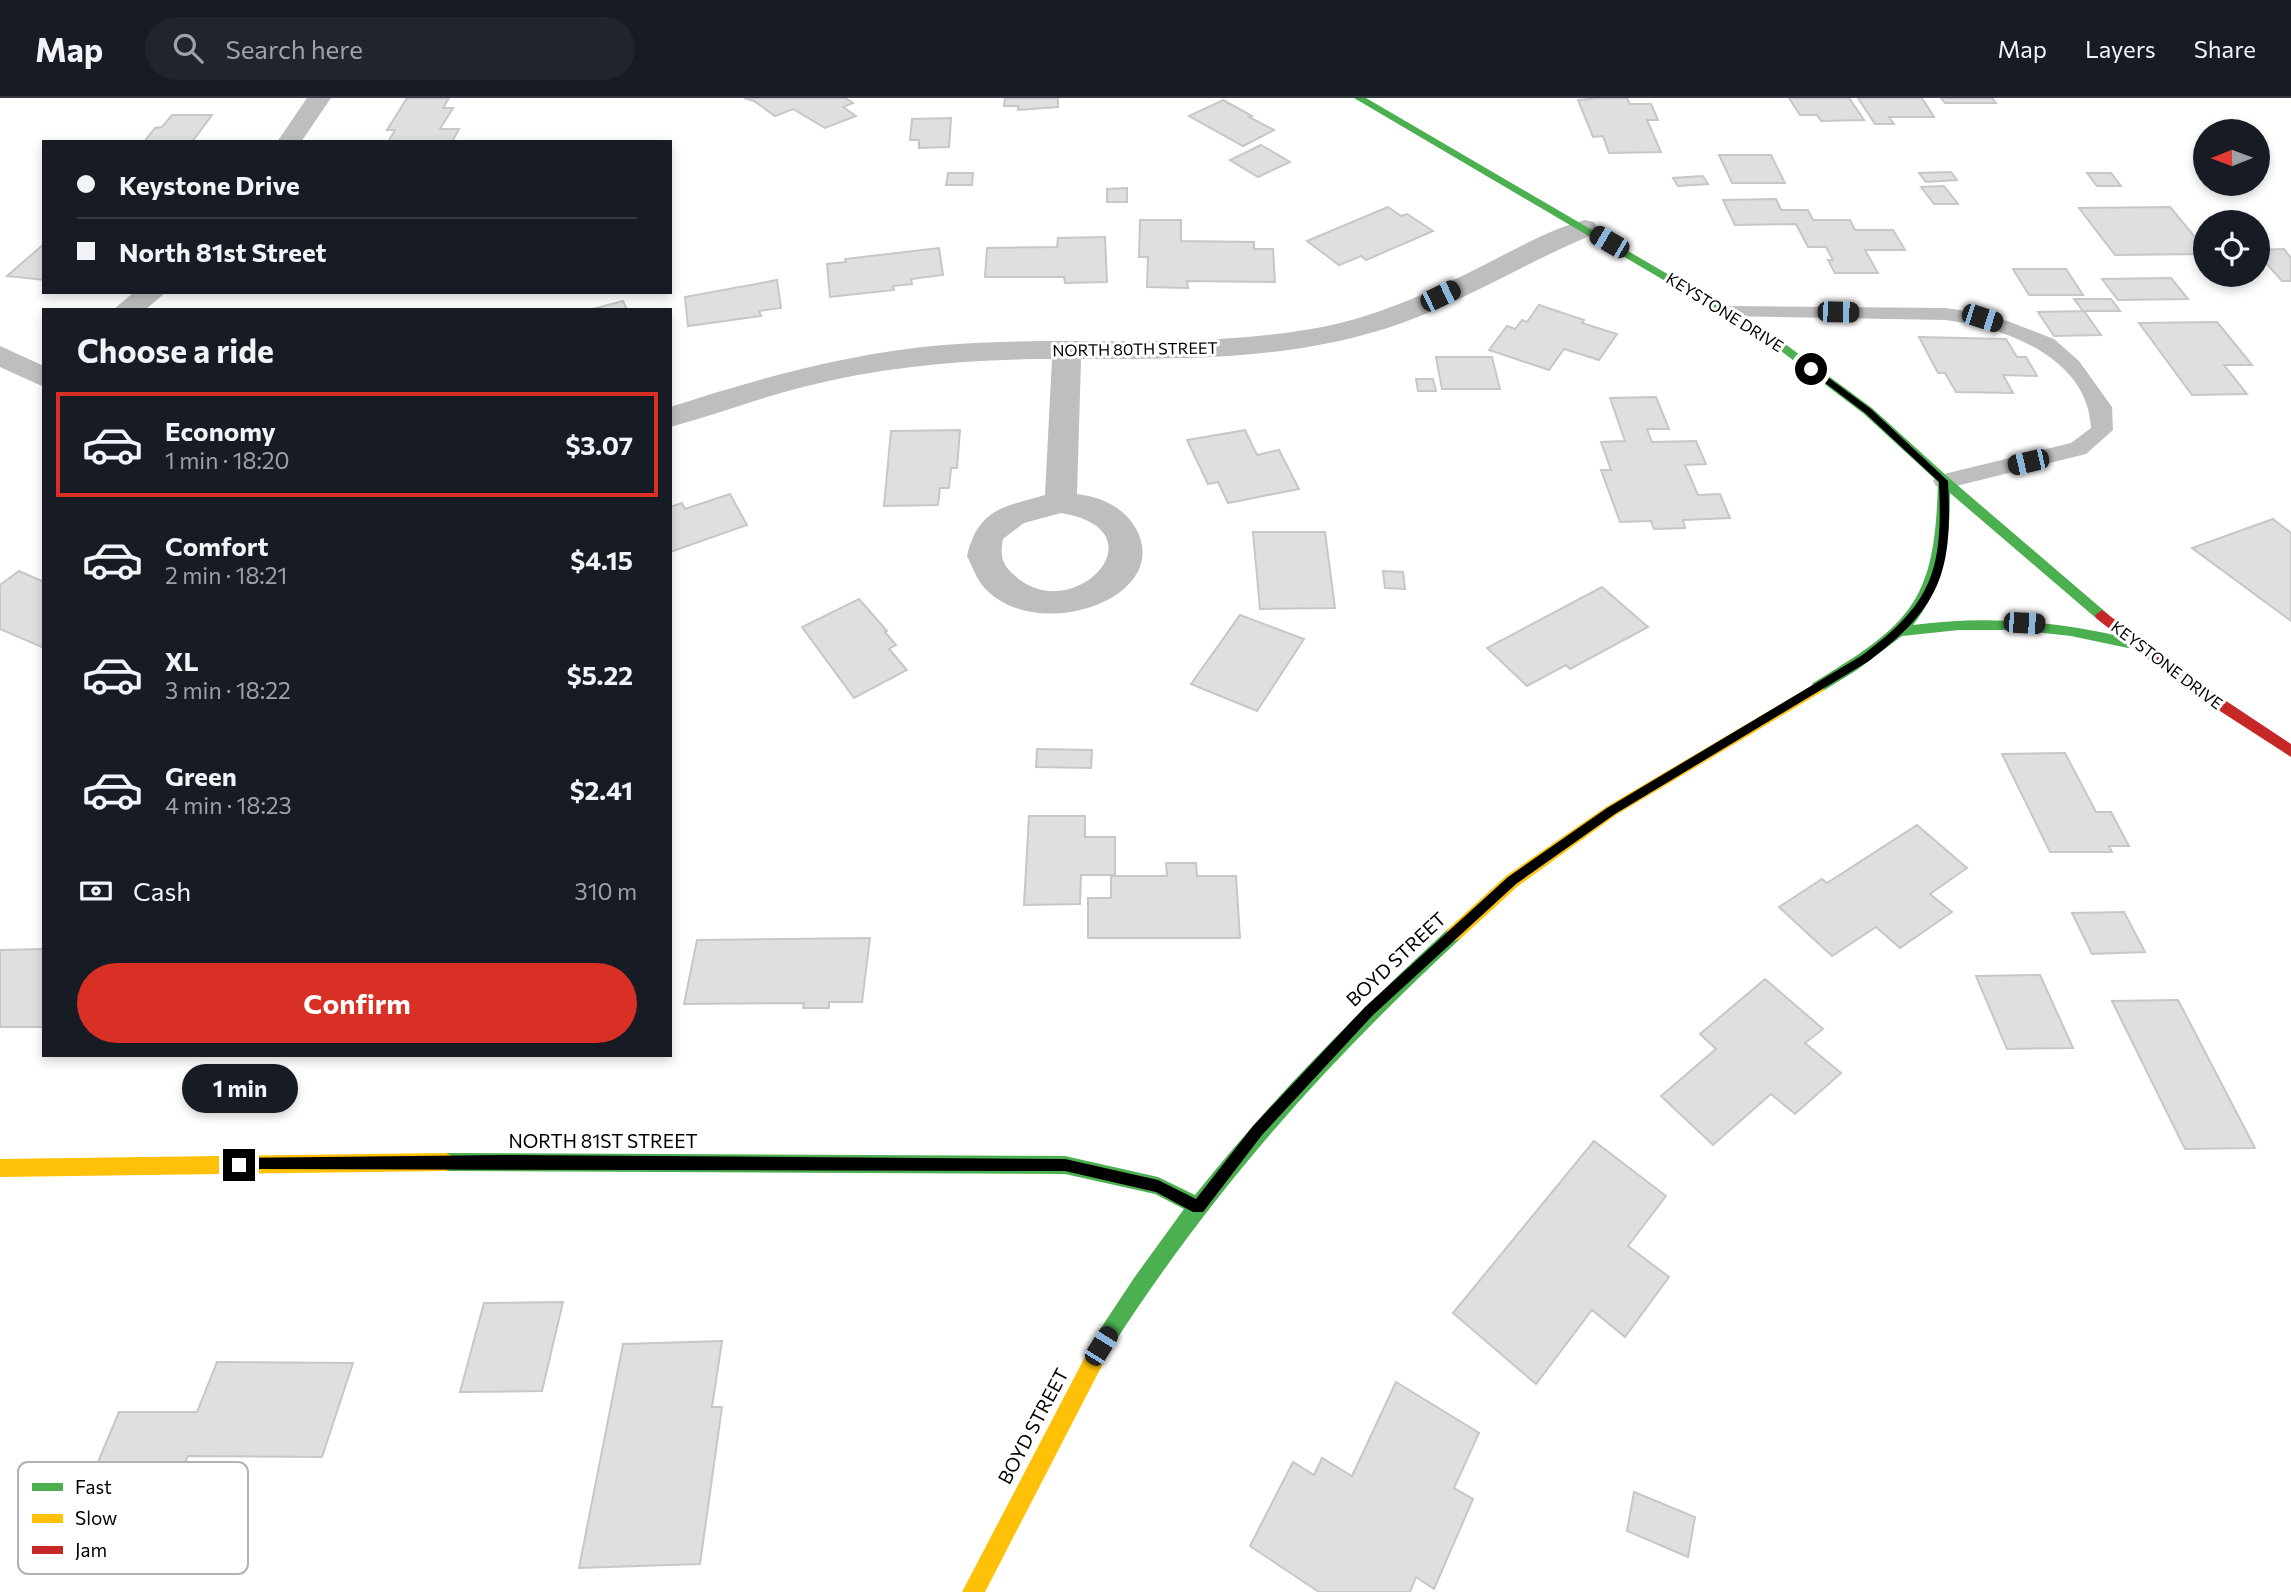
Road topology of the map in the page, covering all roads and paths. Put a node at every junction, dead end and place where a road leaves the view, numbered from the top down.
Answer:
1 (319, 98) edge
2 (1359, 98) edge
3 (290, 140) edge
4 (1585, 229) junction
5 (149, 294) edge
6 (130, 308) edge
7 (1728, 312) junction
8 (1067, 349) junction
9 (0, 355) edge
10 (39, 370) edge
11 (672, 415) edge
12 (1944, 481) junction
13 (1061, 502) dead end
14 (1902, 631) junction
15 (2137, 645) junction
16 (2291, 751) edge
17 (0, 1168) edge
18 (1198, 1208) junction
19 (973, 1592) edge

1 - 3 street
2 - 4 street, KEYSTONE DRIVE
4 - 7 street, KEYSTONE DRIVE
4 - 8 street, NORTH 80TH STREET
5 - 6 street
7 - 12 street, KEYSTONE DRIVE
7 - 12 lane
8 - 11 street, NORTH 80TH STREET
8 - 13 street
9 - 10 street
12 - 14 street, BOYD STREET
12 - 15 street, KEYSTONE DRIVE
14 - 15 street
14 - 18 street, BOYD STREET
15 - 16 street, KEYSTONE DRIVE
17 - 18 street, NORTH 81ST STREET
18 - 19 street, BOYD STREET

